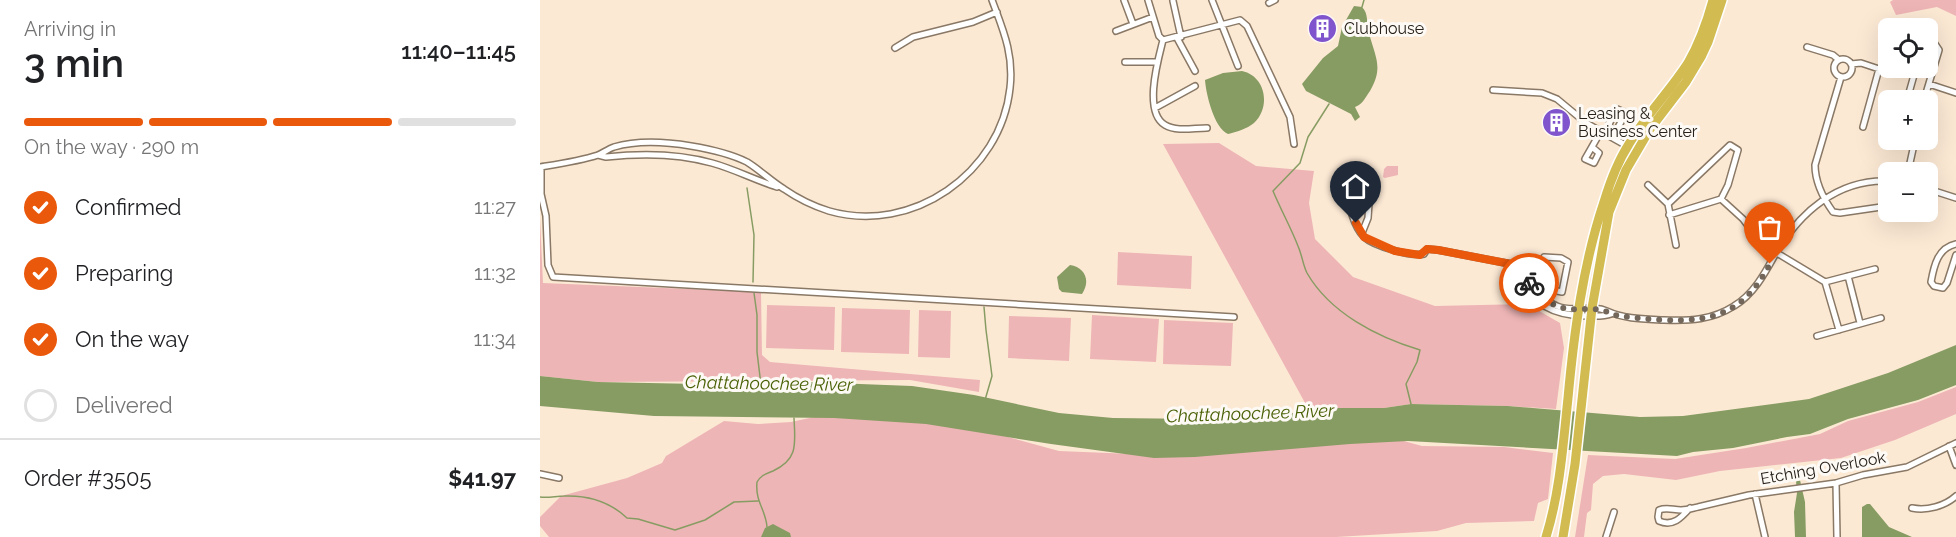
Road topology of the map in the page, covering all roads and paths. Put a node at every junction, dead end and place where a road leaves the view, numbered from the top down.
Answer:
1 (992, 0) edge
2 (1124, 0) edge
3 (1148, 0) edge
4 (1212, 0) edge
5 (1275, 0) edge
6 (1713, 0) edge
7 (1722, 0) edge
8 (1173, 1) edge
9 (1269, 3) dead end
10 (997, 12) junction
11 (1153, 17) junction
12 (1133, 24) junction
13 (1222, 24) junction
14 (1116, 31) dead end
15 (1179, 37) junction
16 (1163, 40) junction
17 (1807, 47) dead end
18 (895, 48) dead end
19 (1839, 60) junction
20 (1125, 62) dead end
21 (1157, 62) junction
22 (1851, 64) junction
23 (1238, 66) dead end
24 (1195, 71) dead end
25 (1841, 77) junction
26 (1931, 78) edge
27 (1929, 84) junction
28 (1195, 86) dead end
29 (1493, 90) dead end
30 (1927, 90) edge
31 (1956, 93) edge
32 (1155, 108) junction
33 (1863, 127) dead end
34 (1207, 128) dead end
35 (1606, 132) junction
36 (1294, 144) dead end
37 (1627, 146) junction
38 (1592, 147) junction
39 (597, 154) junction
40 (540, 167) edge
41 (1878, 182) edge
42 (1648, 185) dead end
43 (784, 190) junction
44 (1938, 192) edge
45 (1956, 198) edge
46 (1721, 199) junction
47 (1825, 199) junction
48 (1668, 204) junction
49 (1878, 207) edge
50 (1609, 212) junction
51 (1668, 214) junction
52 (1362, 233) junction
53 (1956, 244) edge
54 (1676, 245) dead end
55 (1776, 253) junction
56 (1956, 255) edge
57 (1875, 269) dead end
58 (1848, 276) junction
59 (1826, 282) junction
60 (1562, 292) junction
61 (1557, 310) junction
62 (1579, 312) junction
63 (1591, 312) junction
64 (1234, 317) dead end
65 (1881, 318) dead end
66 (1860, 323) junction
67 (1839, 330) junction
68 (1816, 336) dead end
69 (1956, 443) edge
70 (1949, 446) junction
71 (1956, 465) edge
72 (540, 474) edge
73 (559, 478) dead end
74 (1836, 483) junction
75 (1755, 494) junction
76 (1956, 496) edge
77 (1690, 508) junction
78 (1912, 508) dead end
79 (1614, 512) dead end
80 (1546, 537) edge
81 (1563, 537) edge
82 (1606, 537) edge
83 (1765, 537) edge
84 (1837, 537) edge

1 - 10 street
2 - 12 street
3 - 11 street
4 - 13 street
5 - 9 street
6 - 37 highway
7 - 50 highway
8 - 15 street
10 - 18 street
10 - 43 street
11 - 12 street
11 - 16 street
12 - 14 street
13 - 15 street
13 - 23 street
13 - 36 street
15 - 16 street
15 - 24 street
16 - 21 street
17 - 19 street
19 - 22 street
19 - 25 street
20 - 21 street
21 - 32 street
22 - 25 street
22 - 33 street
25 - 47 street
26 - 27 street
27 - 30 street
27 - 31 street
28 - 32 street
29 - 35 street
32 - 34 street
35 - 37 street
35 - 38 street
37 - 50 highway
37 - 62 highway
38 - 38 street
39 - 40 street
39 - 43 street
39 - 43 street
40 - 64 street
41 - 47 street
42 - 48 street
44 - 45 street
46 - 48 street
46 - 51 street
46 - 55 street
47 - 49 street
47 - 55 street
48 - 51 street
50 - 63 highway
51 - 54 street
52 - 52 street
52 - 61 street
53 - 56 street
55 - 59 street
55 - 63 street
57 - 58 street
58 - 59 street
58 - 66 street
59 - 67 street
60 - 60 street
60 - 61 street
61 - 62 street
62 - 63 street
62 - 80 highway
63 - 81 highway
65 - 66 street
66 - 67 street
67 - 68 street
69 - 70 street, Etching Overlook
70 - 71 street
70 - 74 street, Etching Overlook
72 - 73 street
74 - 75 street, Etching Overlook
74 - 84 street
75 - 77 street, Etching Overlook
75 - 83 street
76 - 78 street
77 - 77 street, Etching Overlook
79 - 82 street

